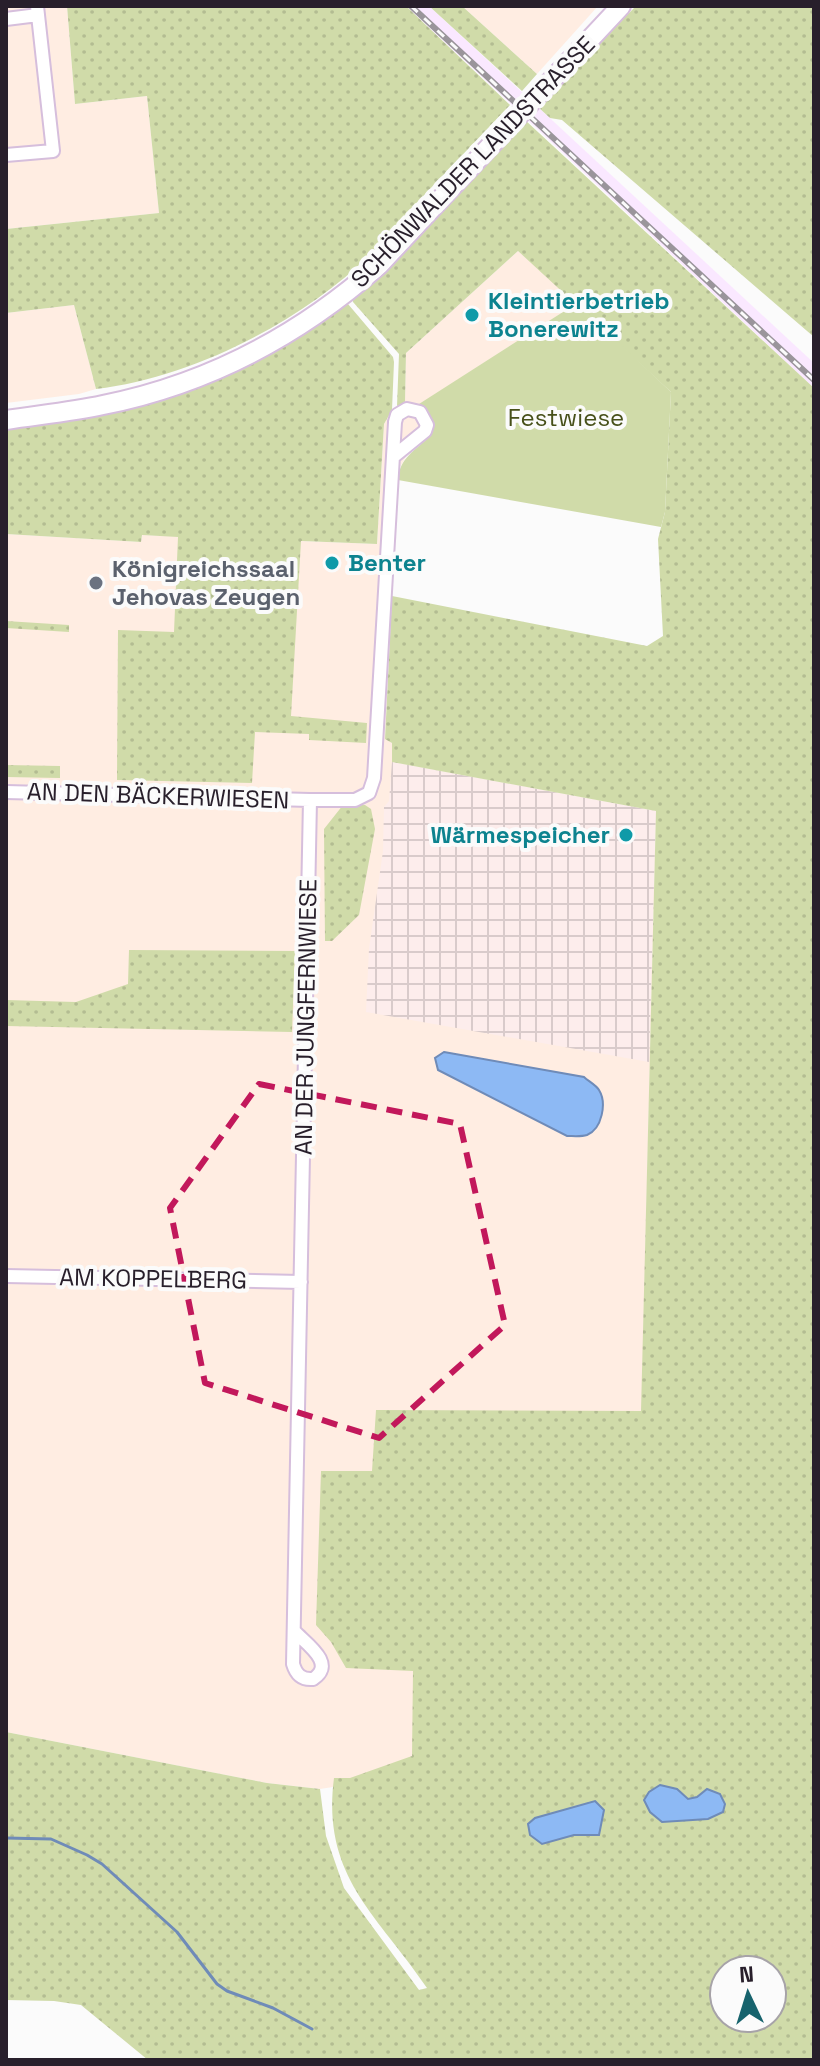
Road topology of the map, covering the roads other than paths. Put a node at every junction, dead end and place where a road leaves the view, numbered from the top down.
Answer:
1 (621, 6) edge
2 (38, 11) edge
3 (6, 19) edge
4 (6, 155) edge
5 (6, 420) edge
6 (393, 457) dead end
7 (6, 792) edge
8 (310, 800) junction
9 (6, 1276) edge
10 (301, 1282) junction
11 (295, 1632) dead end

1 - 5 main road, SCHÖNWALDER LANDSTRASSE
2 - 3 street
2 - 4 street
6 - 8 street
7 - 8 street, AN DEN BÄCKERWIESEN
8 - 10 street, AN DER JUNGFERNWIESE
9 - 10 street, AM KOPPELBERG
10 - 11 street, AN DER JUNGFERNWIESE

